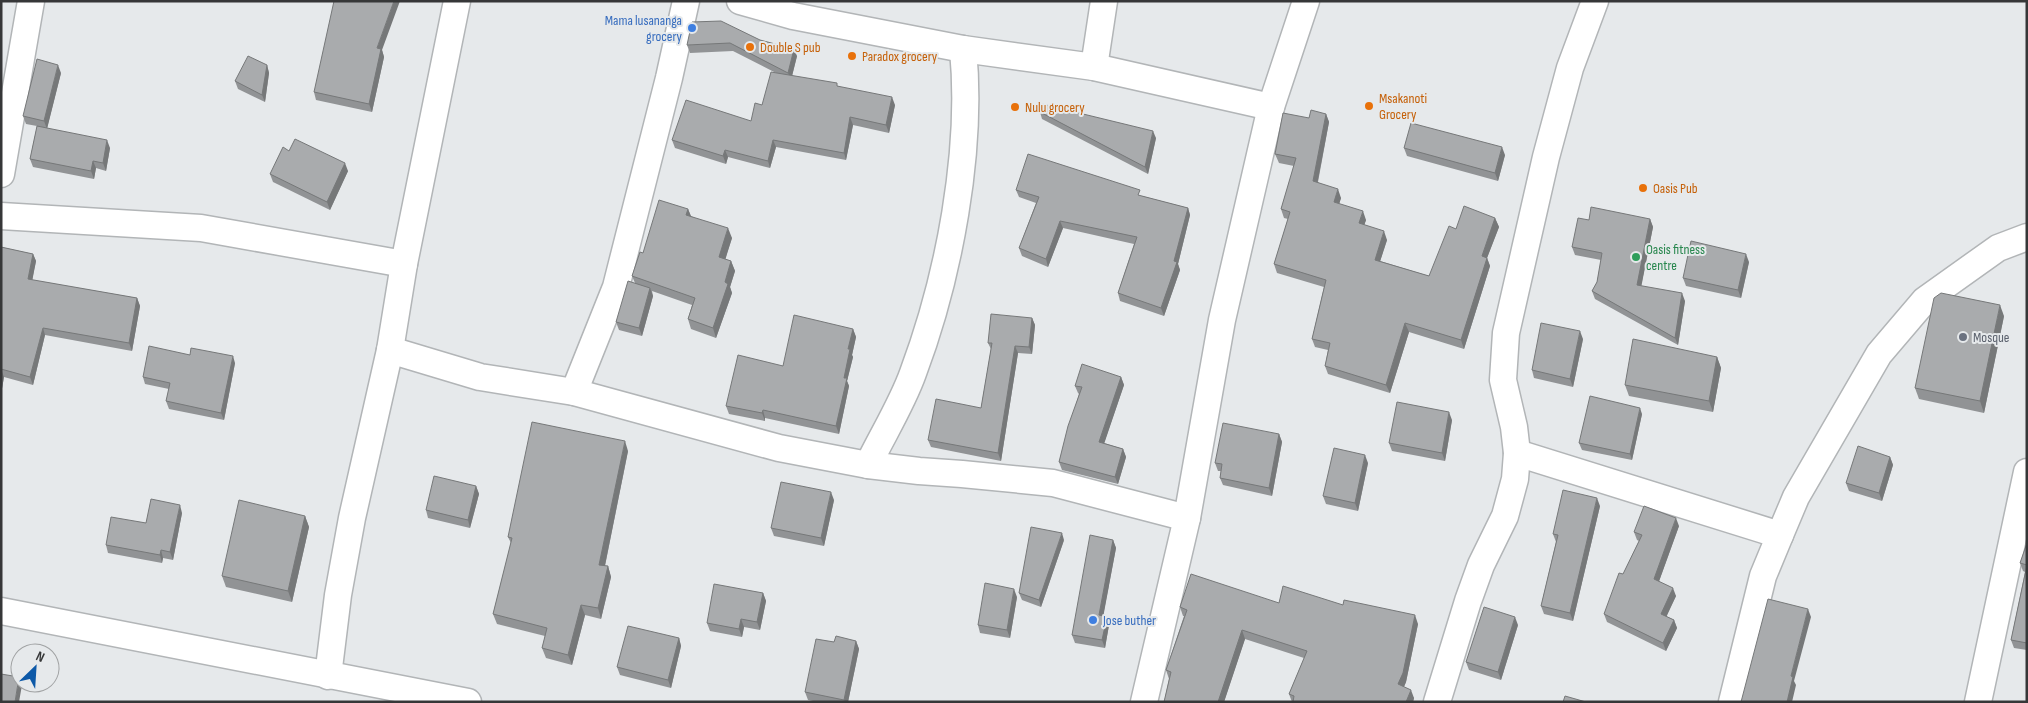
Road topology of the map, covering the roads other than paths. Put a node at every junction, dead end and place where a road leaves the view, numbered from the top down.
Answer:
1 (31, 1) edge
2 (456, 1) edge
3 (686, 1) edge
4 (740, 1) edge
5 (1104, 1) edge
6 (1306, 1) edge
7 (1595, 1) edge
8 (963, 49) junction
9 (1094, 67) junction
10 (1271, 107) junction
11 (1, 174) edge
12 (1, 216) edge
13 (2027, 237) edge
14 (404, 264) junction
15 (390, 350) junction
16 (574, 392) junction
17 (1516, 453) junction
18 (868, 465) junction
19 (2027, 472) edge
20 (1187, 518) junction
21 (1780, 535) junction
22 (1, 612) edge
23 (328, 676) junction
24 (468, 702) edge
25 (1144, 702) edge
26 (1437, 702) edge
27 (1732, 702) edge
28 (1978, 702) edge

1 - 11 street
2 - 14 street
3 - 16 street
4 - 8 street
5 - 9 street
6 - 10 street
7 - 17 street
8 - 9 street
8 - 18 street
9 - 10 street
10 - 20 street
12 - 14 street
13 - 21 street
14 - 15 street
15 - 16 street
15 - 23 street
16 - 18 street
17 - 21 street
17 - 26 street
18 - 20 street
19 - 28 street
20 - 25 street
21 - 27 street
22 - 23 street
23 - 24 street

